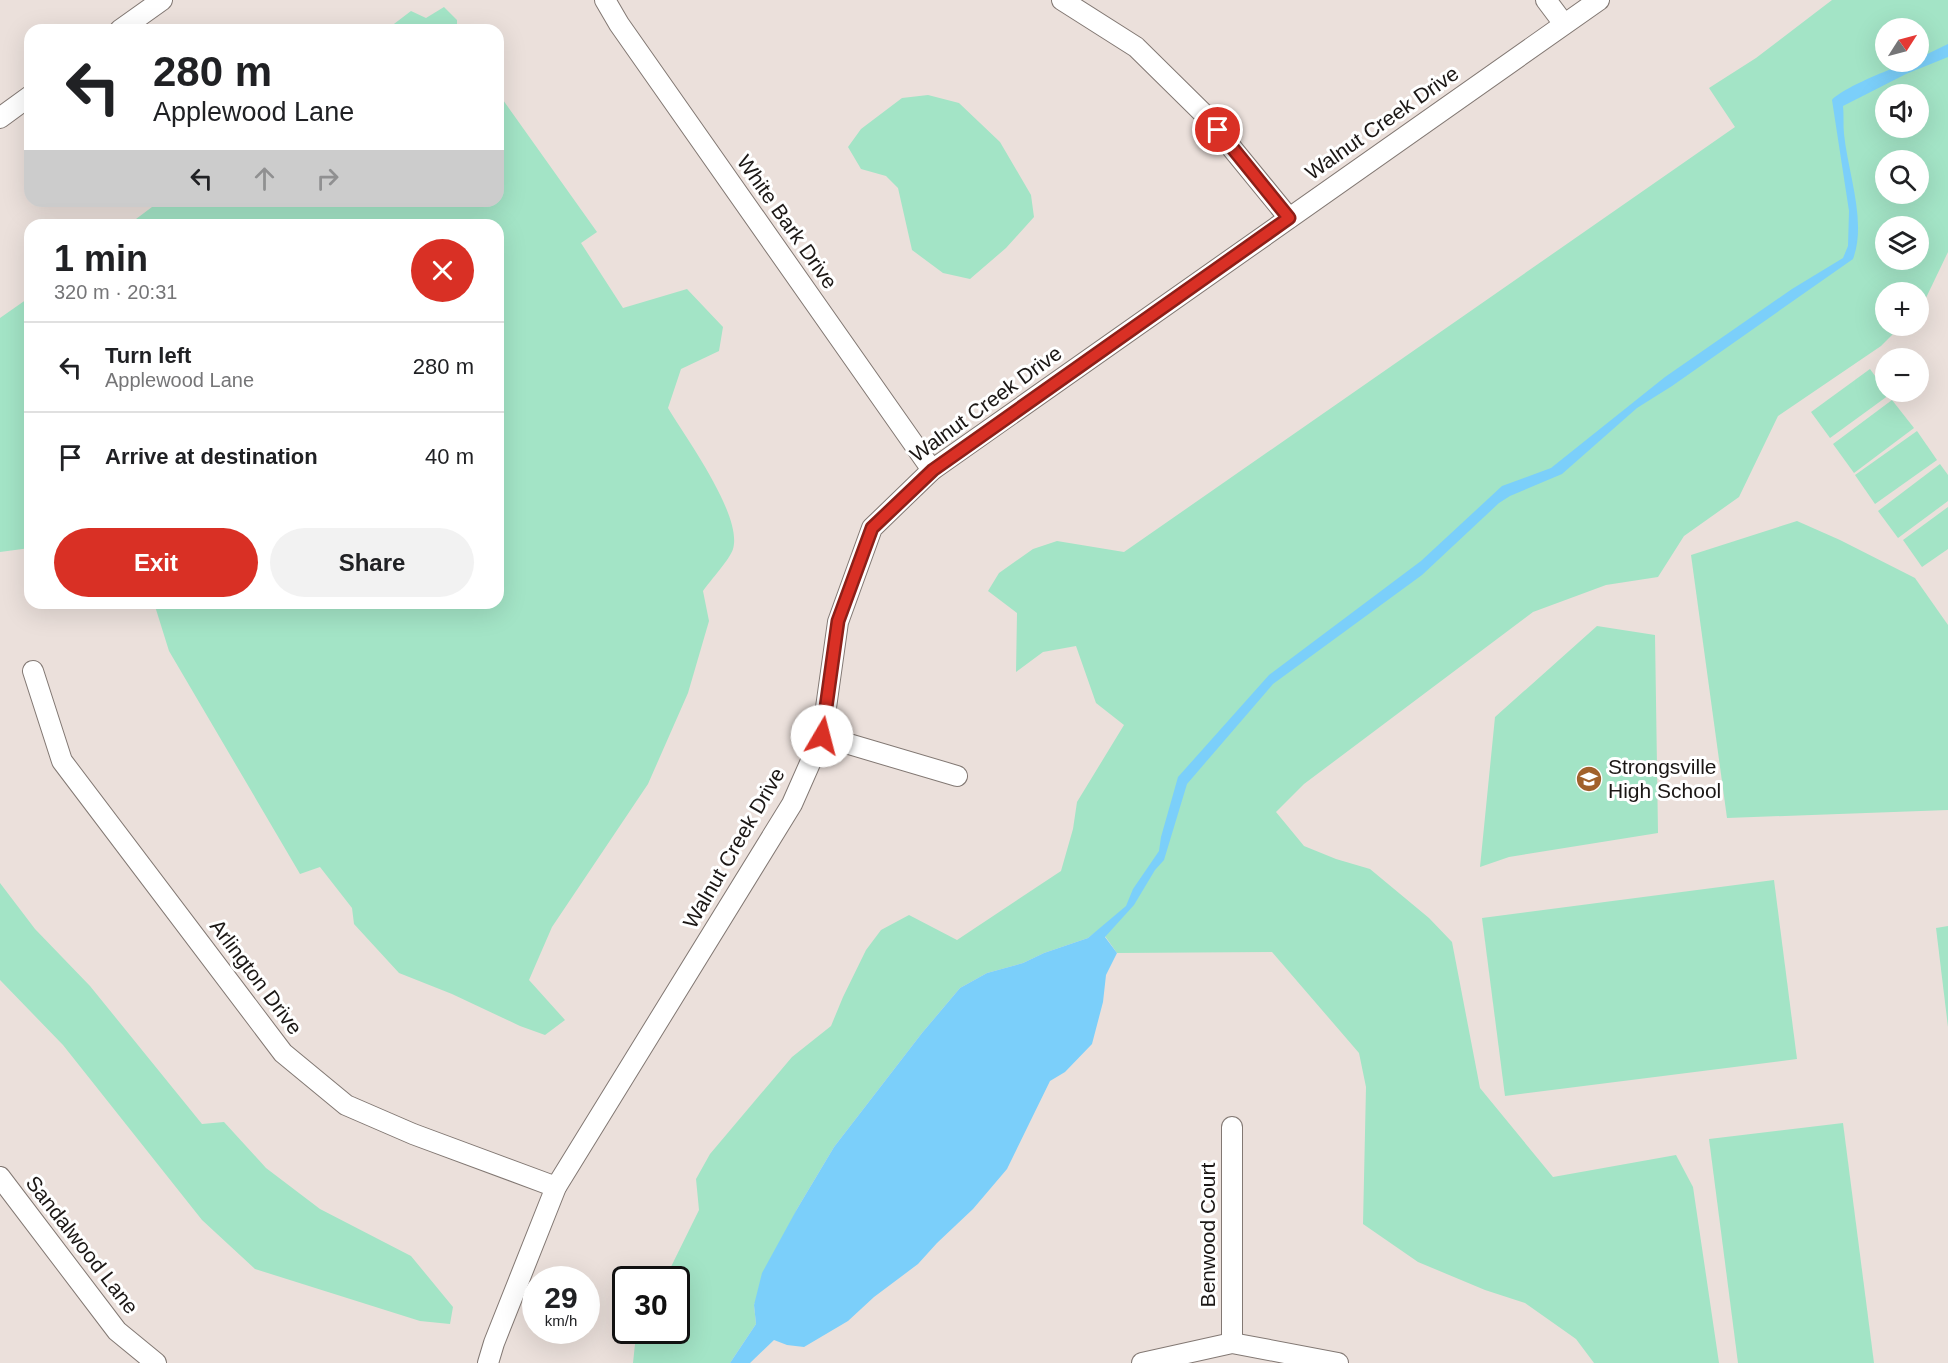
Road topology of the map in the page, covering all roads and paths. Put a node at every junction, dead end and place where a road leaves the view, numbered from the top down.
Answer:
1 (162, 0) edge
2 (605, 0) edge
3 (1062, 0) edge
4 (1545, 0) edge
5 (1599, 0) edge
6 (128, 24) edge
7 (1564, 24) junction
8 (24, 100) edge
9 (0, 118) edge
10 (1289, 218) junction
11 (933, 470) junction
12 (33, 671) dead end
13 (822, 736) junction
14 (957, 776) dead end
15 (1232, 1127) dead end
16 (0, 1177) edge
17 (556, 1186) junction
18 (1232, 1343) junction
19 (156, 1363) edge
20 (488, 1363) edge
21 (1142, 1363) edge
22 (1338, 1363) edge

1 - 6 street
2 - 11 street, White Bark Drive
3 - 10 street
4 - 7 street
5 - 7 street, Walnut Creek Drive
7 - 10 street, Walnut Creek Drive
8 - 9 street
10 - 11 street, Walnut Creek Drive
11 - 13 street, Walnut Creek Drive
12 - 17 street, Arlington Drive
13 - 14 street
13 - 17 street, Walnut Creek Drive
15 - 18 street, Benwood Court
16 - 19 street, Sandalwood Lane
17 - 20 street, Walnut Creek Drive
18 - 21 street
18 - 22 street

